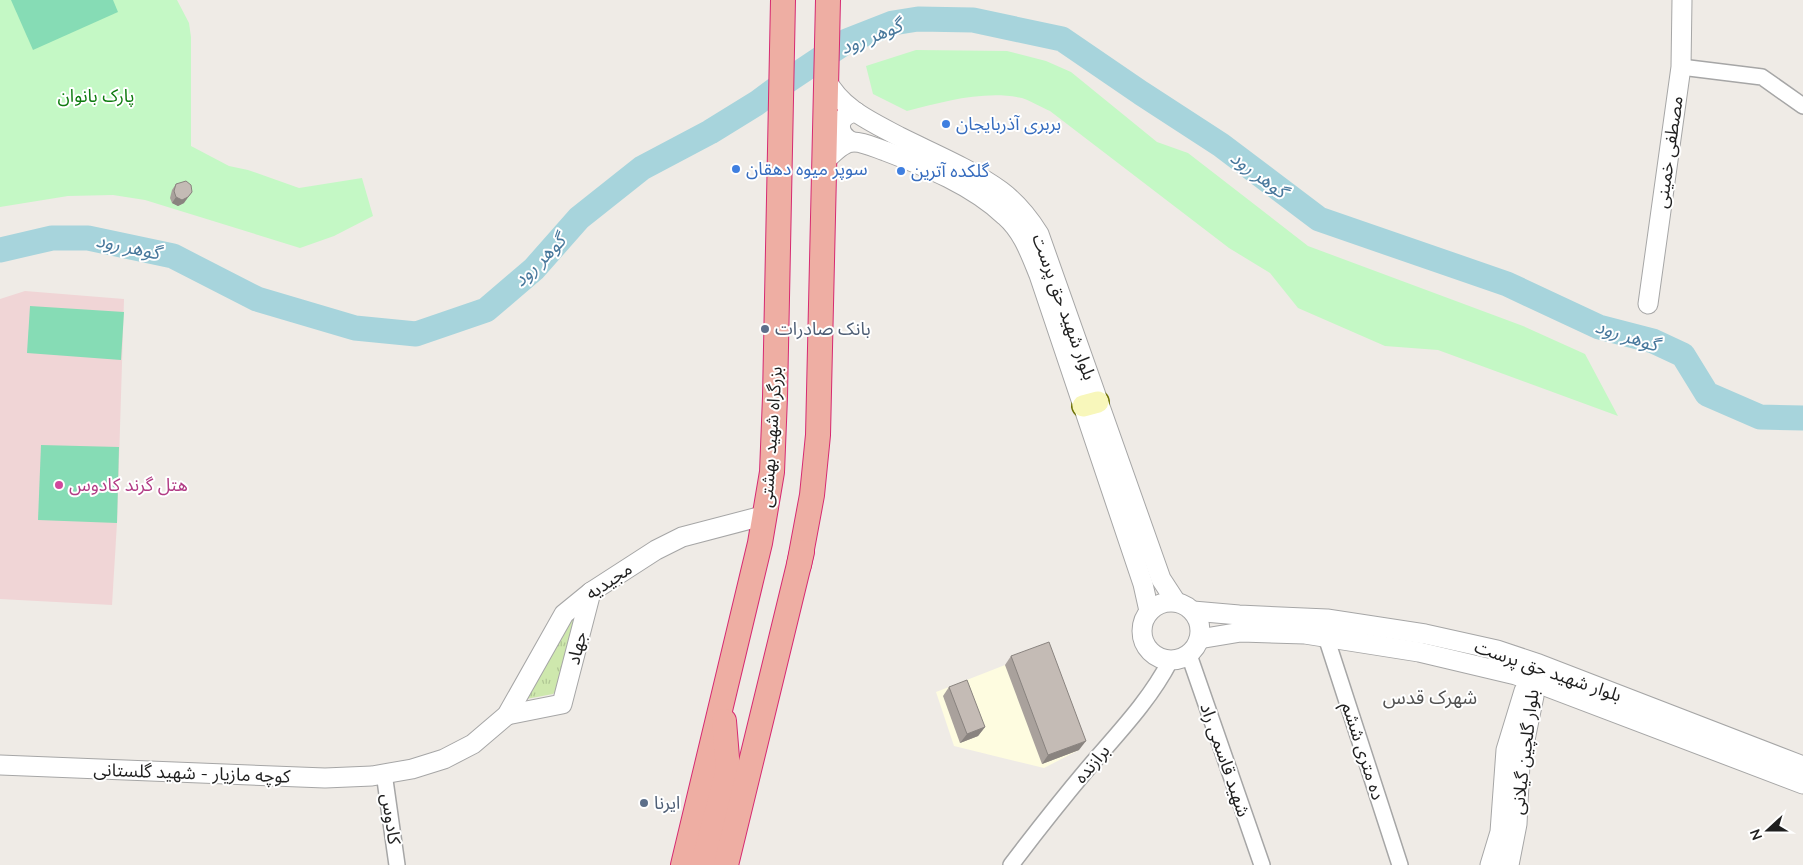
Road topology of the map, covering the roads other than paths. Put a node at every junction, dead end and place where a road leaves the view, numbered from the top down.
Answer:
1 (783, 0) edge
2 (1682, 0) edge
3 (827, 7) edge
4 (1681, 67) junction
5 (826, 79) junction
6 (1803, 106) edge
7 (850, 108) junction
8 (852, 142) junction
9 (824, 162) junction
10 (1648, 304) dead end
11 (1091, 404) junction
12 (766, 515) junction
13 (591, 592) junction
14 (1176, 602) junction
15 (1149, 611) junction
16 (1193, 611) junction
17 (1385, 627) junction
18 (1199, 638) junction
19 (1326, 638) junction
20 (1382, 646) junction
21 (1188, 655) junction
22 (1170, 661) junction
23 (1536, 672) junction
24 (507, 714) junction
25 (0, 765) edge
26 (384, 773) junction
27 (1802, 776) edge
28 (715, 820) junction
29 (1509, 822) junction
30 (397, 865) edge
31 (683, 865) edge
32 (705, 865) edge
33 (726, 865) edge
34 (1011, 865) edge
35 (1262, 865) edge
36 (1400, 865) edge
37 (1490, 865) edge
38 (1509, 865) edge

1 - 12 highway, بزرگراه شهید بهشتی
2 - 4 street, مصطفی خمینی
3 - 5 highway, بزرگراه شهید بهشتی
4 - 6 street
4 - 10 street, مصطفی خمینی
5 - 7 street, بلوار شهید حق پرست
5 - 9 highway, بزرگراه شهید بهشتی
7 - 8 street
7 - 11 street, بلوار شهید حق پرست
8 - 9 street
8 - 11 street, بلوار شهید حق پرست
9 - 28 highway, بزرگراه شهید بهشتی
11 - 14 street, بلوار شهید حق پرست
11 - 15 street, بلوار شهید حق پرست
12 - 13 street, مجیدیه
12 - 28 highway, بزرگراه شهید بهشتی
13 - 24 street, مجیدیه
13 - 24 street, جهاد
14 - 15 street
14 - 16 street
15 - 22 street
16 - 17 street, بلوار شهید حق پرست
16 - 18 street
17 - 20 street
17 - 23 street, بلوار شهید حق پرست
18 - 19 street, بلوار شهید حق پرست
18 - 21 street
19 - 20 street, بلوار شهید حق پرست
19 - 36 street, ده متری ششم
20 - 23 street, بلوار شهید حق پرست
21 - 22 street
21 - 35 street, شهید قاسمی راد
22 - 34 street, برازنده
23 - 27 street, بلوار شهید حق پرست
23 - 29 street, بلوار گلچین گیلانی
24 - 26 street, کوچه مازیار - شهید گلستانی
25 - 26 street, کوچه مازیار - شهید گلستانی
26 - 30 street, کادوس
28 - 31 highway, بزرگراه شهید بهشتی
28 - 32 highway
28 - 33 highway, بزرگراه شهید بهشتی
29 - 37 street, بلوار گلچین گیلانی
29 - 38 street, بلوار گلچین گیلانی

